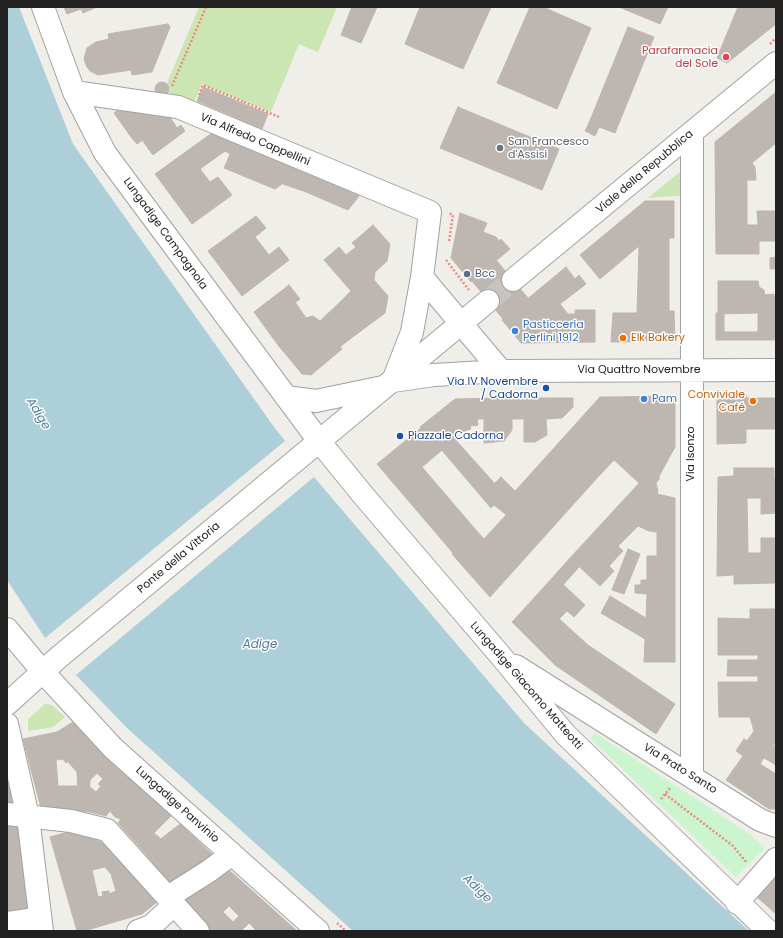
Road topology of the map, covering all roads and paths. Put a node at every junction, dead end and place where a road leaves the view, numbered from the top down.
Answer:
1 (43, 7) edge
2 (206, 7) edge
3 (776, 63) edge
4 (74, 92) junction
5 (170, 92) dead end
6 (198, 97) dead end
7 (279, 117) dead end
8 (692, 133) junction
9 (422, 277) junction
10 (513, 280) tunnel mouth
11 (488, 301) tunnel mouth
12 (461, 323) junction
13 (691, 370) junction
14 (776, 370) edge
15 (501, 371) junction
16 (390, 384) junction
17 (286, 397) junction
18 (320, 441) junction
19 (7, 629) edge
20 (500, 655) junction
21 (43, 672) junction
22 (7, 704) edge
23 (585, 709) junction
24 (7, 724) edge
25 (565, 734) junction
26 (683, 779) junction
27 (665, 794) junction
28 (656, 805) dead end
29 (7, 814) edge
30 (28, 817) junction
31 (776, 826) edge
32 (230, 852) junction
33 (776, 859) edge
34 (751, 867) dead end
35 (171, 901) junction
36 (737, 903) junction
37 (7, 923) edge
38 (41, 924) edge
39 (138, 931) edge
40 (198, 931) edge
41 (318, 931) edge
42 (768, 931) edge

1 - 4 street, Lungadige Campagnola
2 - 5 path
3 - 8 street, Viale della Repubblica
4 - 9 street, Via Alfredo Cappellini
4 - 17 street, Lungadige Campagnola
6 - 7 path
8 - 10 street, Viale della Repubblica
8 - 13 street, Via Isonzo
9 - 12 street
9 - 16 street
11 - 12 street
12 - 15 street
12 - 16 street
13 - 14 street, Via Quattro Novembre
13 - 15 street, Via Quattro Novembre
13 - 26 street, Via Isonzo
15 - 16 street, Via Quattro Novembre
16 - 17 street, Via Quattro Novembre
16 - 18 street
17 - 18 street, Lungadige Campagnola
18 - 20 street, Lungadige Giacomo Matteotti
18 - 21 street, Ponte della Vittoria
19 - 21 street, Lungadige Panvinio
20 - 23 street, Via Prato Santo
20 - 25 street, Lungadige Giacomo Matteotti
21 - 22 street, Ponte della Vittoria
21 - 32 street, Lungadige Panvinio
23 - 25 street
23 - 26 street, Via Prato Santo
24 - 30 street
25 - 36 street, Lungadige Giacomo Matteotti
26 - 27 path
26 - 31 street, Via Prato Santo
27 - 28 path
27 - 34 path
29 - 30 street
30 - 35 street
30 - 38 street
32 - 35 street
32 - 41 street, Lungadige Panvinio
33 - 36 street
35 - 39 street
35 - 40 street
36 - 42 street, Lungadige Giacomo Matteotti
37 - 38 street

